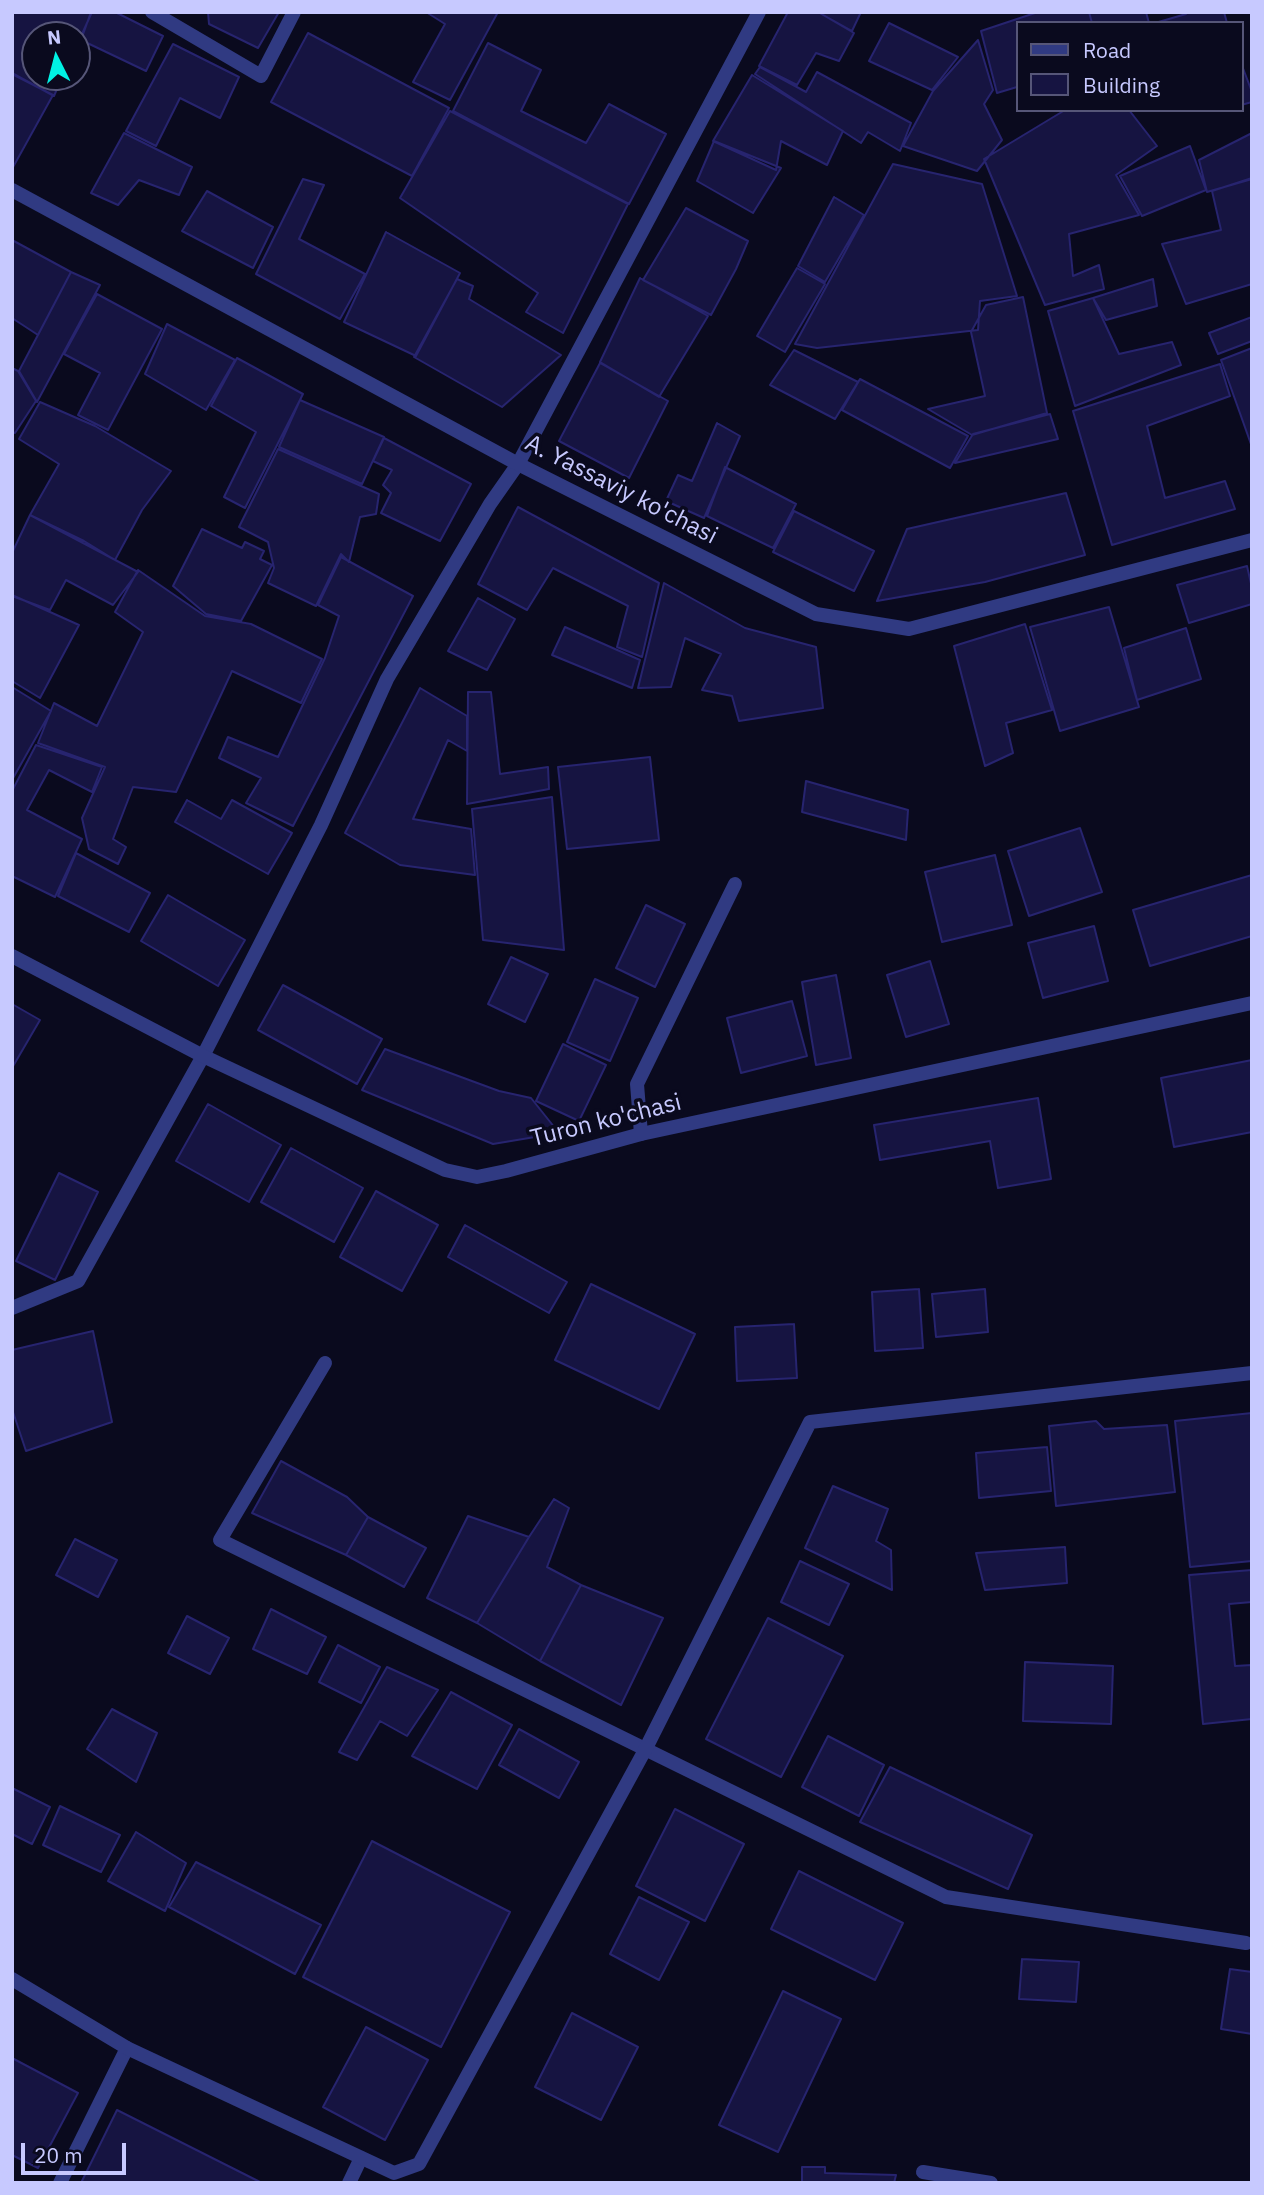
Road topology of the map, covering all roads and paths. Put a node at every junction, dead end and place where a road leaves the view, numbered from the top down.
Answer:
1 (152, 12) edge
2 (294, 12) edge
3 (759, 12) edge
4 (12, 190) edge
5 (518, 464) junction
6 (1252, 540) edge
7 (735, 884) dead end
8 (12, 956) edge
9 (1252, 1003) edge
10 (203, 1056) junction
11 (641, 1134) junction
12 (12, 1308) edge
13 (325, 1363) dead end
14 (1252, 1373) edge
15 (645, 1751) junction
16 (1246, 1942) dead end
17 (12, 1979) edge
18 (127, 2048) junction
19 (361, 2158) junction
20 (923, 2172) dead end
21 (60, 2183) edge
22 (349, 2183) edge
23 (992, 2183) edge

1 - 2 street
3 - 5 street
4 - 5 street, A. Yassaviy ko'chasi
5 - 6 street, A. Yassaviy ko'chasi
5 - 10 street
7 - 11 street
8 - 10 street, Turon ko'chasi
9 - 11 street, Turon ko'chasi
10 - 11 street, Turon ko'chasi
10 - 12 street
13 - 15 street
14 - 15 street
15 - 16 street
15 - 19 street
17 - 18 street
18 - 19 street
18 - 21 street
19 - 22 street
20 - 23 street

